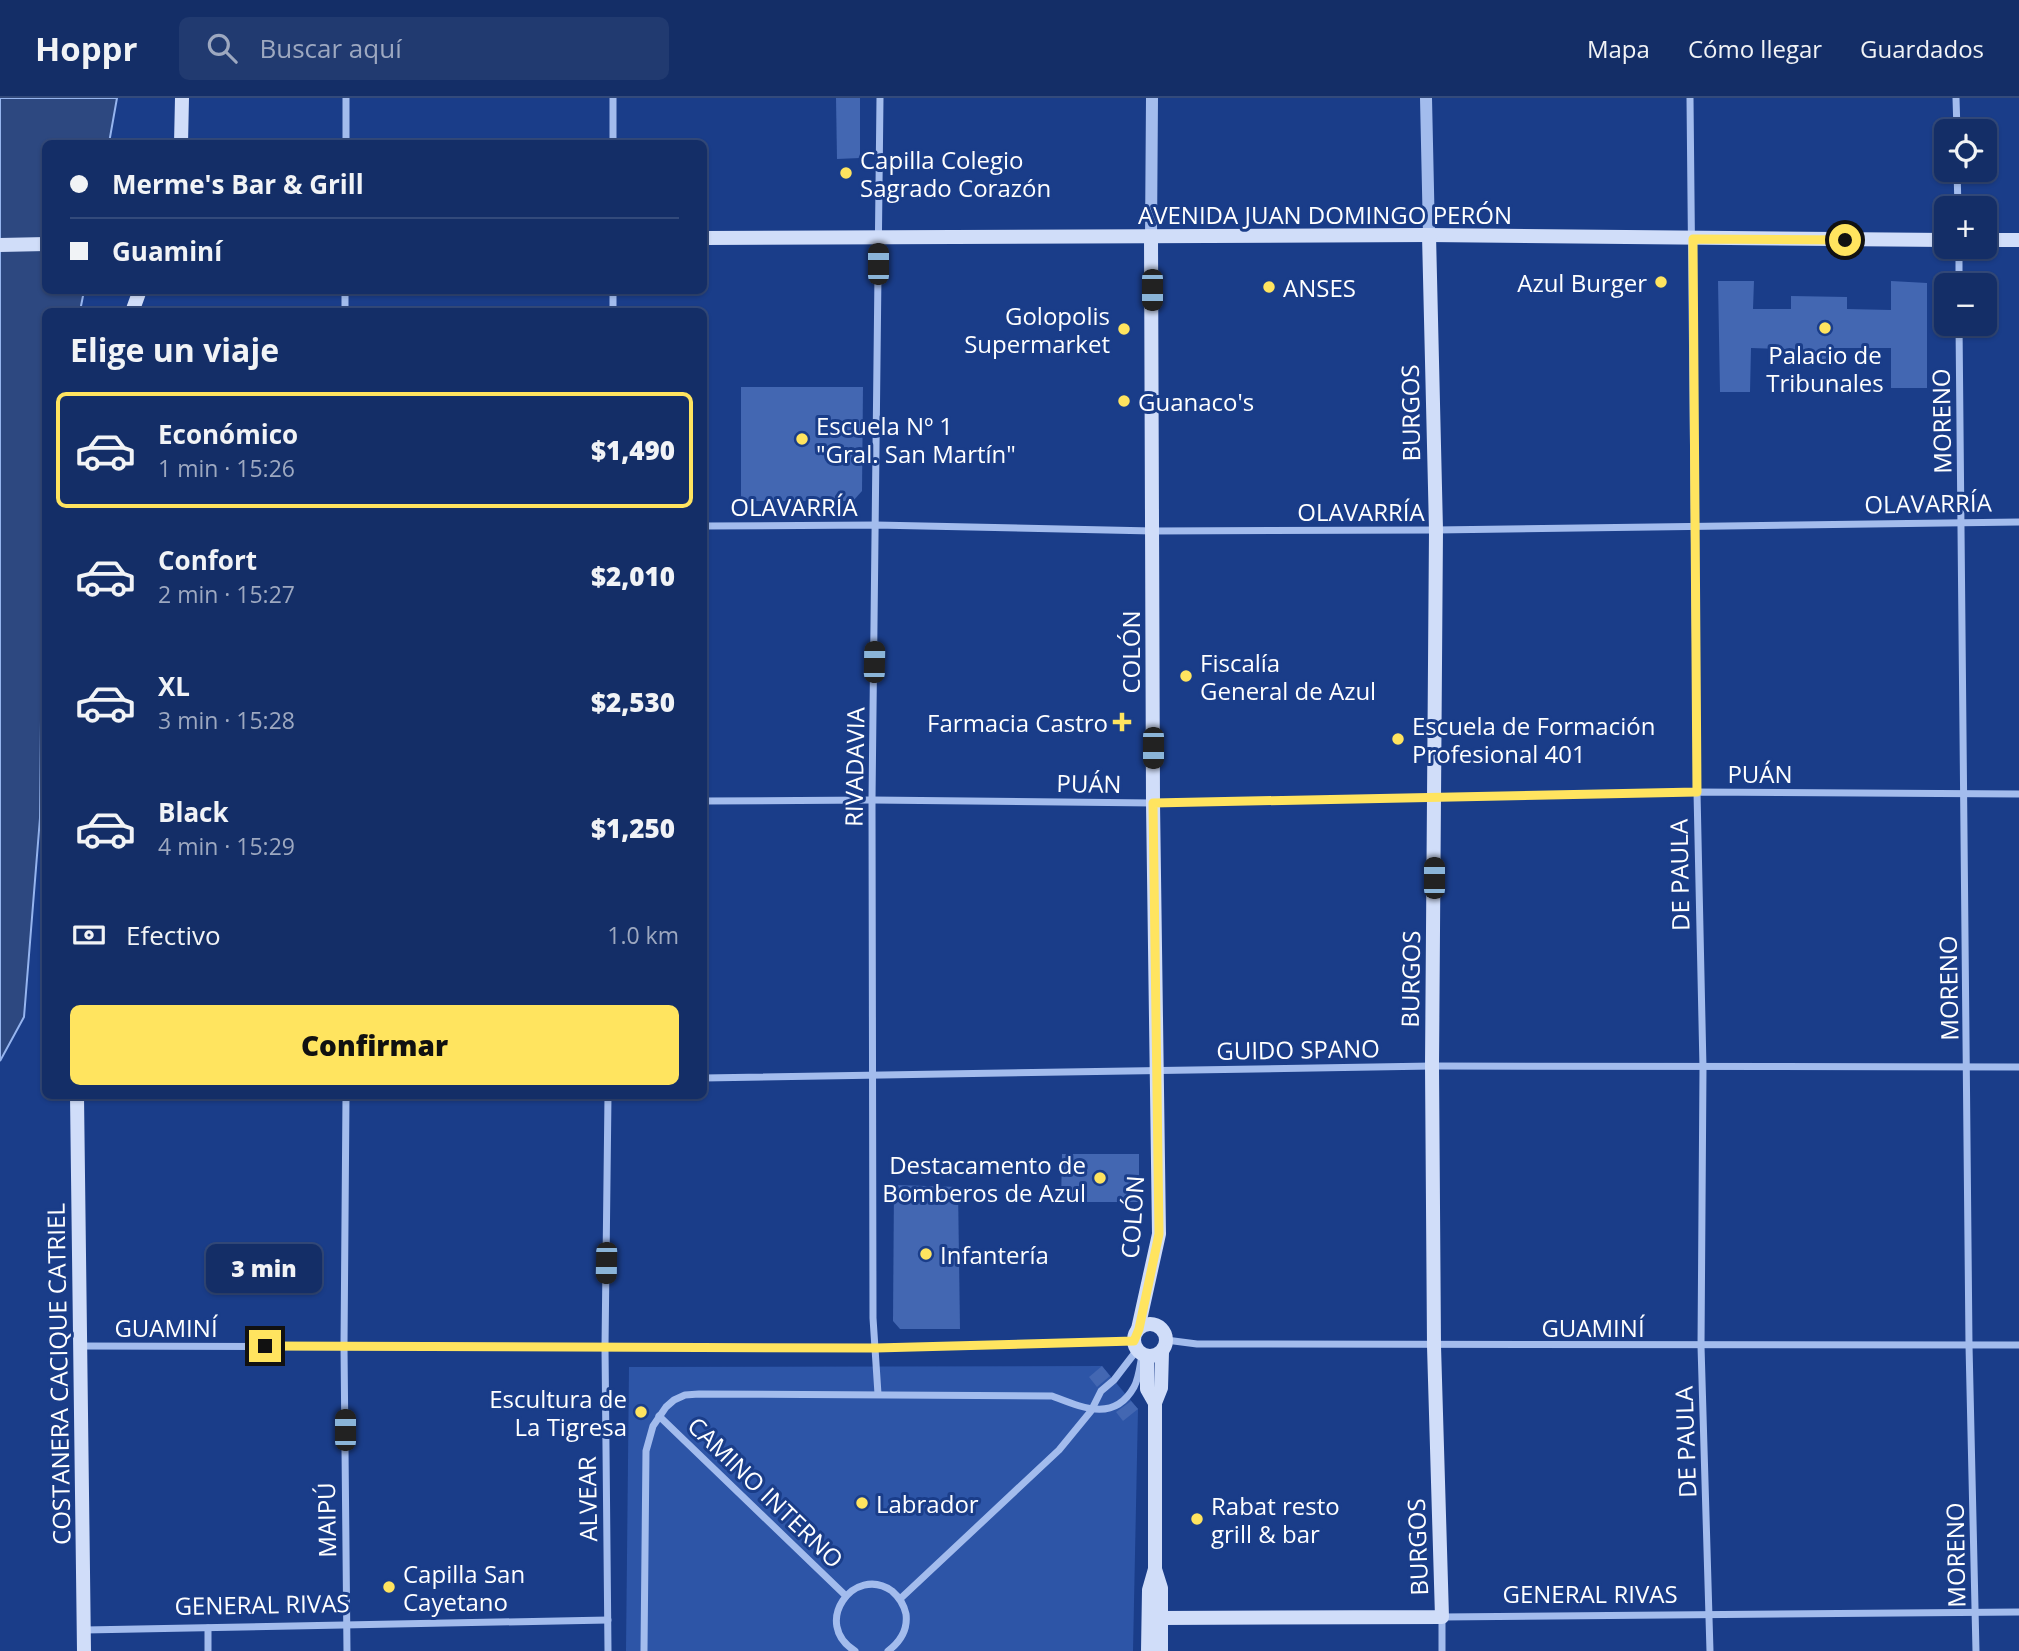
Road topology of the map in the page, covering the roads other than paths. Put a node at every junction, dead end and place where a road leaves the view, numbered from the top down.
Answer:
1 (183, 98) edge
2 (346, 98) edge
3 (614, 98) edge
4 (880, 98) edge
5 (1152, 98) edge
6 (1426, 98) edge
7 (1690, 98) edge
8 (1956, 98) edge
9 (1957, 119) edge
10 (181, 140) edge
11 (346, 140) edge
12 (614, 140) edge
13 (1429, 235) junction
14 (879, 237) junction
15 (1151, 237) junction
16 (707, 238) edge
17 (1693, 239) junction
18 (1934, 240) edge
19 (1997, 240) edge
20 (2019, 240) edge
21 (42, 244) edge
22 (0, 245) edge
23 (1959, 336) edge
24 (1961, 522) junction
25 (2019, 522) edge
26 (876, 525) junction
27 (707, 526) edge
28 (1695, 526) junction
29 (1436, 530) junction
30 (1153, 531) junction
31 (1697, 792) junction
32 (1965, 794) junction
33 (2019, 794) edge
34 (1435, 797) junction
35 (707, 800) edge
36 (872, 800) junction
37 (1153, 803) junction
38 (1432, 1066) junction
39 (1703, 1068) junction
40 (2019, 1068) edge
41 (1968, 1069) junction
42 (1158, 1071) junction
43 (873, 1075) junction
44 (707, 1078) edge
45 (77, 1099) edge
46 (345, 1099) edge
47 (608, 1099) edge
48 (1969, 1345) junction
49 (2019, 1345) edge
50 (80, 1346) junction
51 (344, 1346) junction
52 (1140, 1346) junction
53 (1164, 1346) junction
54 (1434, 1346) junction
55 (1701, 1346) junction
56 (605, 1347) junction
57 (876, 1348) junction
58 (878, 1394) junction
59 (1155, 1403) junction
60 (1091, 1411) junction
61 (659, 1416) junction
62 (1155, 1569) junction
63 (846, 1596) junction
64 (900, 1599) junction
65 (2019, 1612) edge
66 (1976, 1613) junction
67 (1710, 1615) junction
68 (1161, 1618) junction
69 (1442, 1618) junction
70 (608, 1620) junction
71 (347, 1624) junction
72 (208, 1628) junction
73 (85, 1630) junction
74 (84, 1651) edge
75 (208, 1651) edge
76 (347, 1651) edge
77 (608, 1651) edge
78 (644, 1651) edge
79 (855, 1651) edge
80 (889, 1651) edge
81 (1148, 1651) edge
82 (1161, 1651) edge
83 (1441, 1651) edge
84 (1710, 1651) edge
85 (1976, 1651) edge

1 - 10 main road
2 - 11 street
3 - 12 street
4 - 14 street, RIVADAVIA
5 - 15 street, COLÓN
6 - 13 street, BURGOS
7 - 17 street, DE PAULA
8 - 9 street
13 - 15 main road, AVENIDA JUAN DOMINGO PERÓN
13 - 17 main road, AVENIDA JUAN DOMINGO PERÓN
13 - 29 main road, BURGOS
14 - 15 main road, AVENIDA JUAN DOMINGO PERÓN
14 - 16 main road, AVENIDA JUAN DOMINGO PERÓN
14 - 26 street, RIVADAVIA
15 - 30 main road, COLÓN
17 - 18 main road, AVENIDA JUAN DOMINGO PERÓN
17 - 28 street, DE PAULA
19 - 20 main road
21 - 22 main road
23 - 24 street, MORENO
24 - 25 street, OLAVARRÍA
24 - 28 street, OLAVARRÍA
24 - 32 street, MORENO
26 - 27 street, OLAVARRÍA
26 - 30 street, OLAVARRÍA
26 - 36 street, RIVADAVIA
28 - 29 street, OLAVARRÍA
28 - 31 street, DE PAULA
29 - 30 street, OLAVARRÍA
29 - 34 main road, BURGOS
30 - 37 main road, COLÓN
31 - 32 street, PUÁN
31 - 34 street, PUÁN
31 - 39 street, DE PAULA
32 - 33 street, PUÁN
32 - 41 street, MORENO
34 - 37 street, PUÁN
34 - 38 main road, BURGOS
35 - 36 street, PUÁN
36 - 37 street, PUÁN
36 - 43 street, RIVADAVIA
37 - 42 main road, COLÓN
38 - 39 street, GUIDO SPANO
38 - 42 street, GUIDO SPANO
38 - 54 main road, BURGOS
39 - 41 street, GUIDO SPANO
39 - 55 street, DE PAULA
40 - 41 street, GUIDO SPANO
41 - 48 street, MORENO
42 - 43 street, GUIDO SPANO
42 - 52 main road, COLÓN
43 - 44 street, GUIDO SPANO
43 - 57 street, RIVADAVIA
45 - 50 main road, COSTANERA CACIQUE CATRIEL
46 - 51 street, MAIPÚ
47 - 56 street, ALVEAR
48 - 49 street, GUAMINÍ
48 - 55 street, GUAMINÍ
48 - 66 street, MORENO
50 - 51 street, GUAMINÍ
50 - 73 main road, COSTANERA CACIQUE CATRIEL
51 - 56 street, GUAMINÍ
51 - 71 street, MAIPÚ
52 - 53 main road
52 - 53 main road
52 - 57 street, GUAMINÍ
52 - 59 main road, COLÓN
52 - 60 street
52 - 60 street
53 - 54 street, GUAMINÍ
53 - 59 main road
54 - 55 street, GUAMINÍ
54 - 69 main road, BURGOS
55 - 67 street, DE PAULA
56 - 57 street, GUAMINÍ
56 - 70 street, ALVEAR
57 - 58 street, RIVADAVIA
58 - 60 street
58 - 61 street
59 - 62 main road
60 - 64 street
61 - 63 street, CAMINO INTERNO
61 - 78 street
62 - 68 main road
62 - 81 main road
63 - 64 street
63 - 79 street
64 - 80 street
65 - 66 street, GENERAL RIVAS
66 - 67 street, GENERAL RIVAS
66 - 85 street, MORENO
67 - 69 street, GENERAL RIVAS
67 - 84 street, DE PAULA
68 - 69 main road, GENERAL RIVAS
68 - 82 main road
69 - 83 street, BURGOS
70 - 71 street, GENERAL RIVAS
70 - 77 street, ALVEAR
71 - 72 street, GENERAL RIVAS
71 - 76 street, MAIPÚ
72 - 73 street, GENERAL RIVAS
72 - 75 street
73 - 74 main road, COSTANERA CACIQUE CATRIEL

